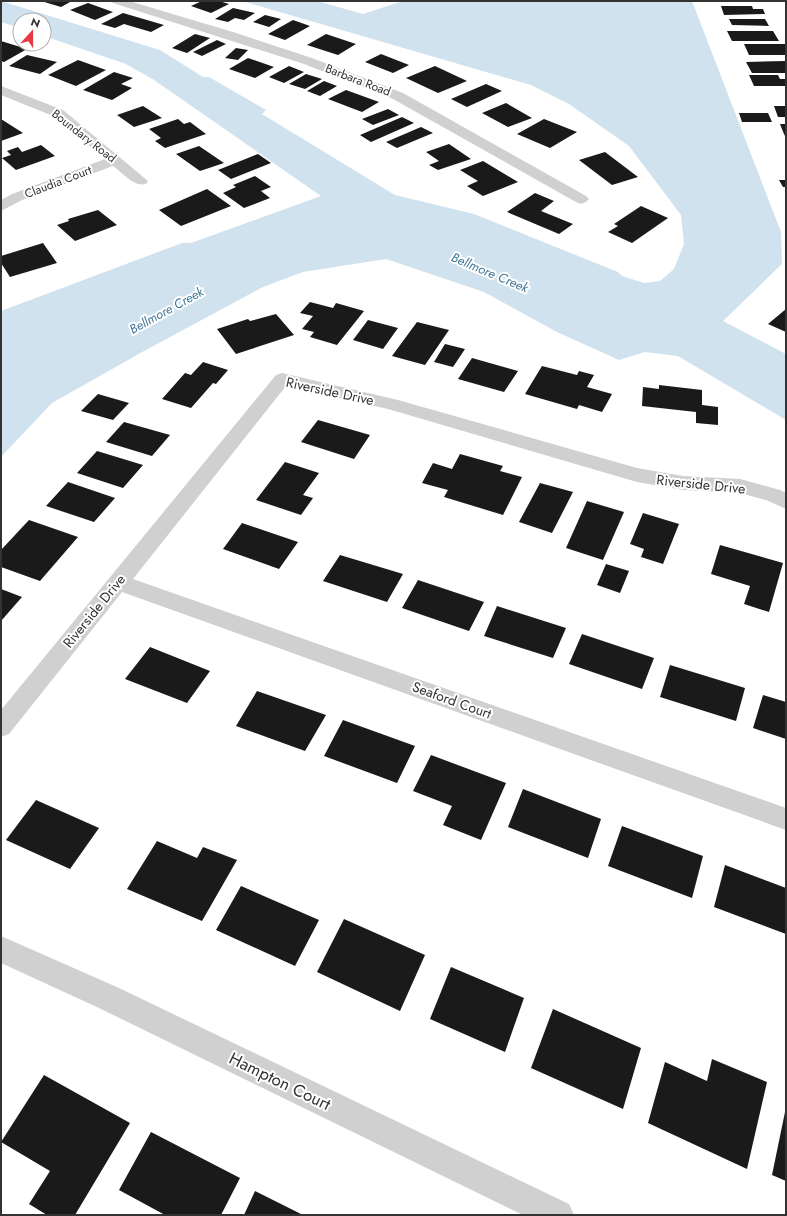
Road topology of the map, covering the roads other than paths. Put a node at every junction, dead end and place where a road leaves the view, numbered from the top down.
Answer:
1 (117, 1) edge
2 (1, 90) edge
3 (115, 160) junction
4 (141, 181) dead end
5 (581, 199) dead end
6 (1, 206) edge
7 (786, 502) edge
8 (117, 582) junction
9 (1, 726) edge
10 (786, 819) edge
11 (1, 948) edge
12 (558, 1215) edge

1 - 5 street, Barbara Road
2 - 3 street, Boundary Road
3 - 4 street, Boundary Road
3 - 6 street, Claudia Court
7 - 8 street, Riverside Drive
8 - 9 street, Riverside Drive
8 - 10 street, Seaford Court
11 - 12 street, Hampton Court

